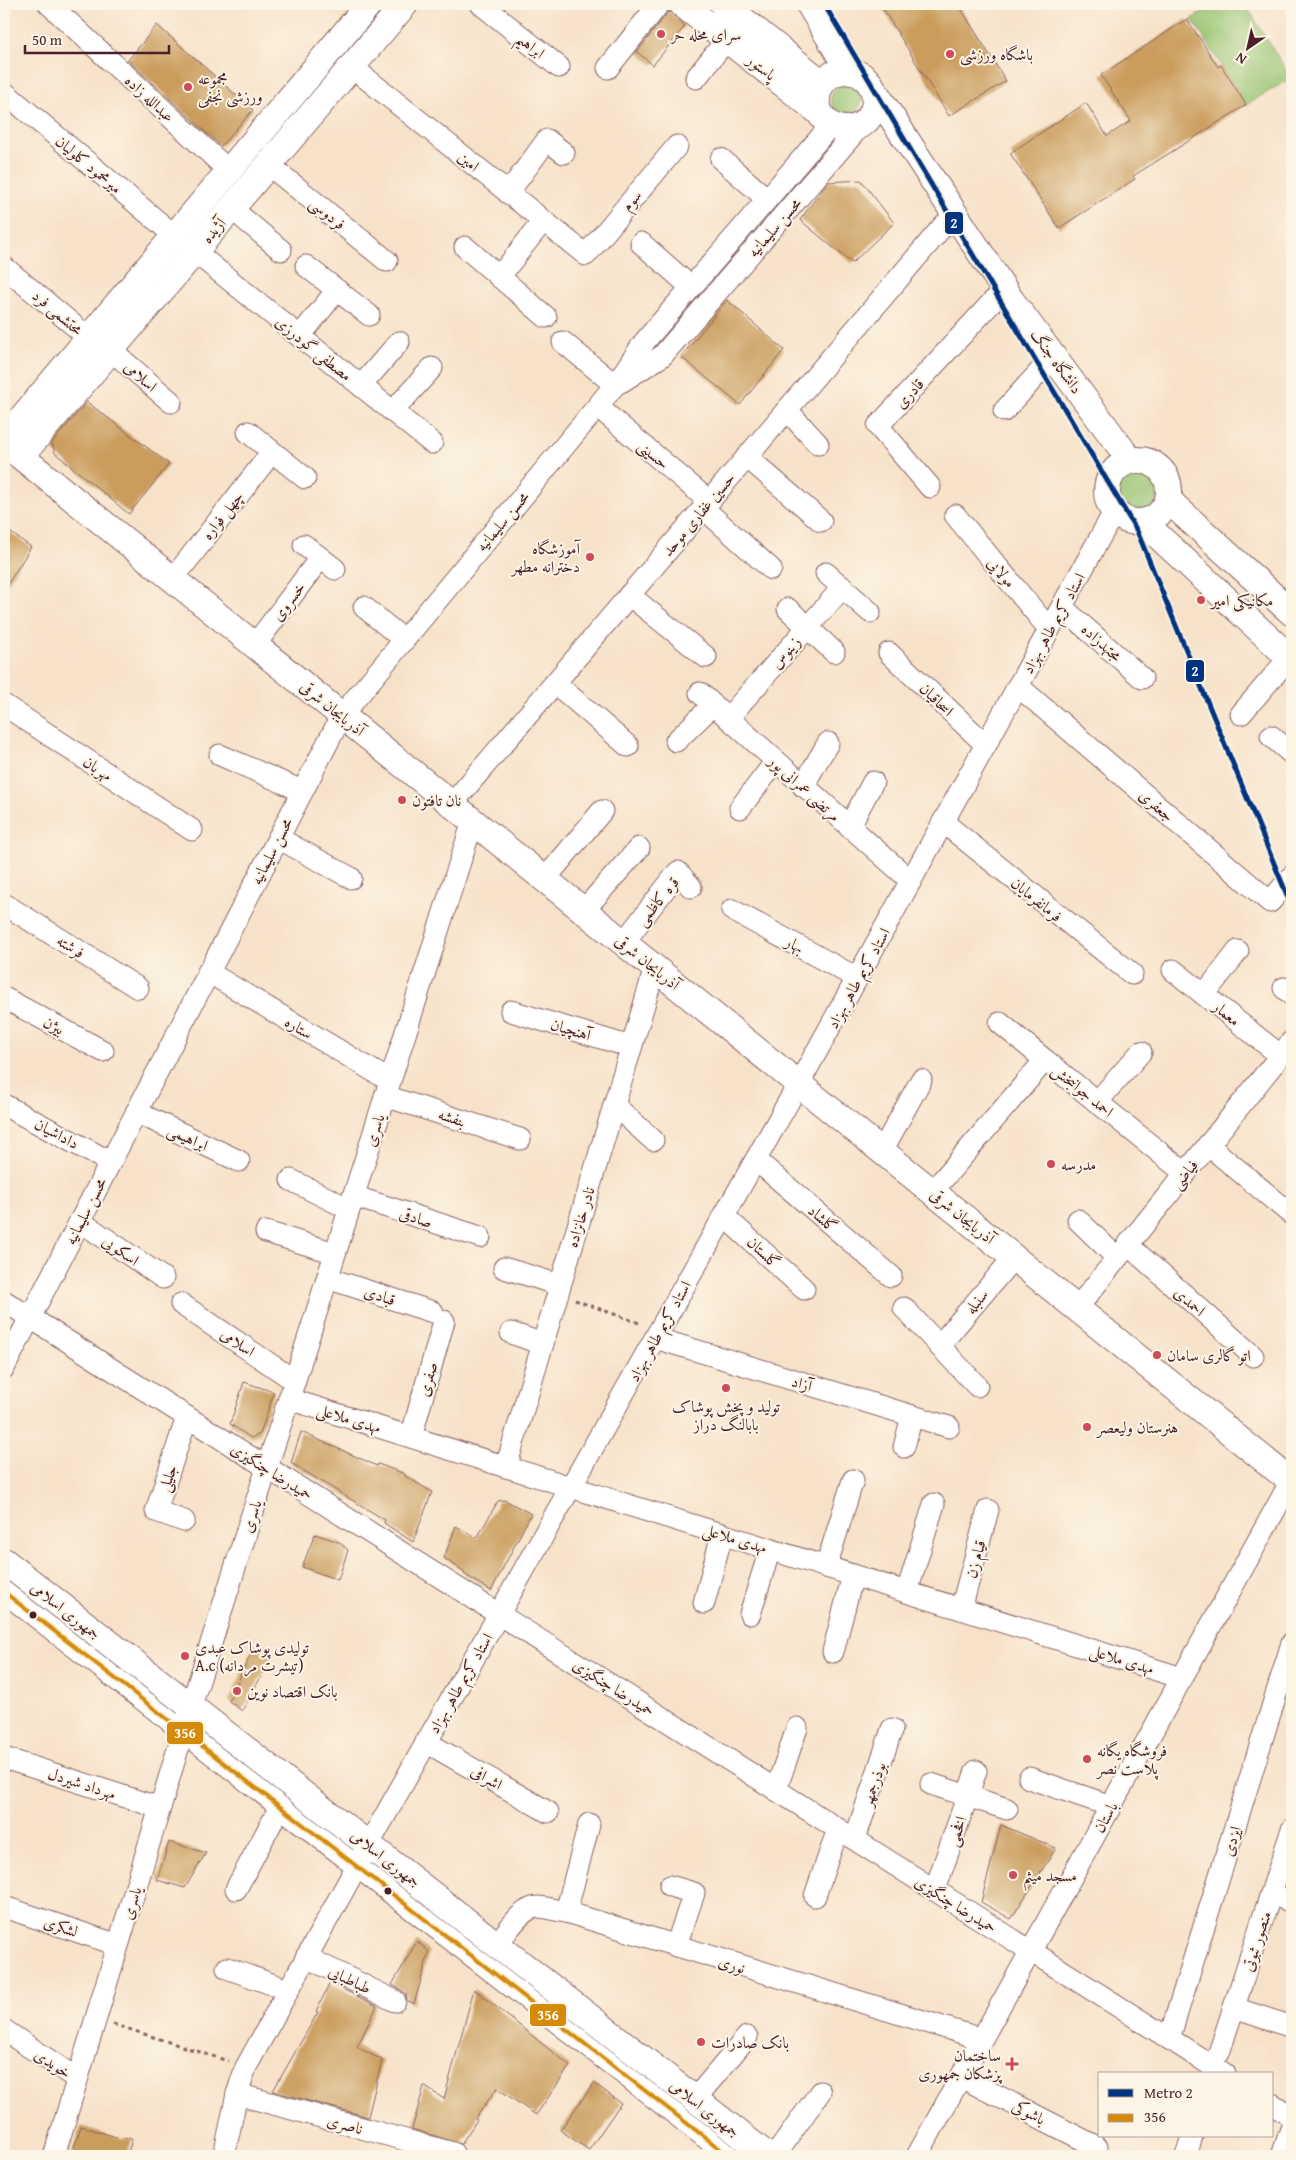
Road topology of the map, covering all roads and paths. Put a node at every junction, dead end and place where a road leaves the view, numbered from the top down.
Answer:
1 (49, 4) edge
2 (369, 4) edge
3 (405, 4) edge
4 (481, 4) edge
5 (659, 4) edge
6 (682, 4) edge
7 (723, 4) edge
8 (809, 4) edge
9 (727, 39) junction
10 (830, 39) junction
11 (559, 66) dead end
12 (352, 67) junction
13 (608, 68) dead end
14 (696, 78) dead end
15 (860, 78) junction
16 (824, 81) junction
17 (4, 92) edge
18 (825, 118) junction
19 (867, 118) junction
20 (677, 146) dead end
21 (564, 153) dead end
22 (721, 159) dead end
23 (269, 165) junction
24 (229, 172) junction
25 (508, 193) junction
26 (767, 199) junction
27 (232, 208) junction
28 (543, 221) junction
29 (944, 225) junction
30 (175, 236) junction
31 (641, 244) dead end
32 (465, 247) dead end
33 (281, 250) dead end
34 (195, 252) junction
35 (586, 255) joint
36 (387, 261) dead end
37 (306, 266) dead end
38 (4, 267) edge
39 (499, 277) junction
40 (691, 287) junction
41 (336, 290) junction
42 (994, 300) junction
43 (369, 315) dead end
44 (546, 318) dead end
45 (300, 336) junction
46 (89, 338) junction
47 (399, 342) dead end
48 (563, 342) dead end
49 (112, 350) junction
50 (432, 368) dead end
51 (1043, 368) junction
52 (615, 385) junction
53 (361, 386) junction
54 (171, 402) dead end
55 (598, 406) junction
56 (787, 410) junction
57 (1004, 410) dead end
58 (393, 412) junction
59 (248, 432) dead end
60 (432, 443) dead end
61 (818, 444) dead end
62 (8, 449) edge
63 (272, 452) junction
64 (747, 457) junction
65 (1124, 464) junction
66 (305, 478) dead end
67 (930, 487) dead end
68 (1168, 500) junction
69 (706, 505) junction
70 (1114, 512) junction
71 (954, 515) dead end
72 (821, 522) dead end
73 (1143, 522) junction
74 (320, 557) dead end
75 (771, 569) dead end
76 (826, 572) dead end
77 (173, 579) junction
78 (843, 587) junction
79 (629, 595) junction
80 (364, 607) dead end
81 (1062, 607) junction
82 (788, 609) dead end
83 (870, 612) dead end
84 (1292, 613) edge
85 (806, 627) junction
86 (1050, 629) junction
87 (404, 640) junction
88 (255, 645) junction
89 (834, 652) dead end
90 (889, 653) dead end
91 (706, 657) dead end
92 (1291, 659) edge
93 (1142, 678) dead end
94 (555, 683) junction
95 (1018, 686) junction
96 (4, 705) edge
97 (713, 705) junction
98 (1241, 714) dead end
99 (342, 715) junction
100 (1271, 736) dead end
101 (676, 741) dead end
102 (828, 744) dead end
103 (986, 745) junction
104 (628, 746) dead end
105 (1292, 754) edge
106 (220, 755) dead end
107 (776, 761) junction
108 (873, 782) dead end
109 (803, 786) junction
110 (302, 791) junction
111 (452, 804) junction
112 (740, 808) dead end
113 (602, 811) dead end
114 (473, 821) junction
115 (943, 822) junction
116 (849, 827) junction
117 (192, 830) dead end
118 (278, 838) junction
119 (638, 848) dead end
120 (1292, 876) edge
121 (351, 878) dead end
122 (545, 879) junction
123 (911, 881) junction
124 (691, 887) dead end
125 (4, 904) edge
126 (584, 910) junction
127 (732, 910) dead end
128 (624, 942) junction
129 (1238, 951) dead end
130 (655, 968) junction
131 (1173, 970) dead end
132 (208, 972) junction
133 (1132, 974) dead end
134 (857, 978) junction
135 (138, 988) dead end
136 (1204, 995) junction
137 (4, 998) edge
138 (511, 1011) dead end
139 (1000, 1023) dead end
140 (631, 1047) junction
141 (1289, 1047) edge
142 (103, 1051) dead end
143 (1141, 1052) dead end
144 (1045, 1060) junction
145 (921, 1080) dead end
146 (799, 1084) junction
147 (388, 1088) junction
148 (1097, 1102) junction
149 (4, 1105) edge
150 (614, 1105) junction
151 (136, 1112) junction
152 (520, 1139) dead end
153 (653, 1140) dead end
154 (1208, 1145) junction
155 (882, 1151) junction
156 (756, 1160) junction
157 (239, 1161) dead end
158 (110, 1162) junction
159 (1186, 1173) junction
160 (291, 1180) dead end
161 (933, 1191) junction
162 (351, 1202) junction
163 (1292, 1215) edge
164 (724, 1216) junction
165 (1078, 1220) dead end
166 (80, 1221) junction
167 (266, 1232) dead end
168 (480, 1237) dead end
169 (1122, 1252) junction
170 (335, 1253) junction
171 (1014, 1257) junction
172 (504, 1268) dead end
173 (891, 1276) dead end
174 (163, 1278) dead end
175 (327, 1278) junction
176 (804, 1289) dead end
177 (559, 1290) junction
178 (4, 1301) edge
179 (182, 1304) dead end
180 (904, 1308) dead end
181 (1077, 1308) junction
182 (438, 1316) joint
183 (30, 1317) junction
184 (511, 1333) dead end
185 (658, 1334) junction
186 (542, 1344) junction
187 (939, 1346) junction
188 (1253, 1356) dead end
189 (4, 1368) edge
190 (977, 1386) dead end
191 (292, 1390) junction
192 (912, 1416) junction
193 (187, 1417) junction
194 (949, 1427) dead end
195 (411, 1437) junction
196 (904, 1447) dead end
197 (267, 1467) junction
198 (506, 1467) junction
199 (853, 1480) dead end
200 (1292, 1480) edge
201 (571, 1487) junction
202 (934, 1504) dead end
203 (988, 1510) dead end
204 (184, 1522) dead end
205 (722, 1534) junction
206 (770, 1549) junction
207 (4, 1561) edge
208 (826, 1567) junction
209 (853, 1575) junction
210 (4, 1592) edge
211 (907, 1592) junction
212 (704, 1603) dead end
213 (961, 1609) junction
214 (499, 1614) junction
215 (750, 1614) dead end
216 (1292, 1644) edge
217 (833, 1652) dead end
218 (1182, 1678) junction
219 (191, 1706) junction
220 (797, 1728) dead end
221 (892, 1729) dead end
222 (183, 1731) junction
223 (426, 1742) junction
224 (4, 1758) edge
225 (976, 1771) dead end
226 (1029, 1778) dead end
227 (931, 1784) dead end
228 (776, 1790) junction
229 (968, 1796) junction
230 (1111, 1806) junction
231 (280, 1807) junction
232 (160, 1808) junction
233 (1007, 1809) dead end
234 (548, 1812) dead end
235 (589, 1824) dead end
236 (1292, 1829) edge
237 (846, 1834) junction
238 (363, 1855) junction
239 (670, 1886) dead end
240 (236, 1889) dead end
241 (935, 1890) junction
242 (1271, 1894) junction
243 (815, 1896) dead end
244 (1292, 1902) edge
245 (4, 1907) edge
246 (566, 1912) junction
247 (497, 1944) junction
248 (118, 1945) junction
249 (676, 1946) junction
250 (1031, 1951) junction
251 (306, 1958) junction
252 (227, 1968) dead end
253 (288, 1990) junction
254 (395, 2001) dead end
255 (1234, 2008) junction
256 (96, 2018) junction
257 (1292, 2027) edge
258 (4, 2030) edge
259 (748, 2037) dead end
260 (982, 2039) junction
261 (1169, 2039) junction
262 (246, 2067) junction
263 (1218, 2067) edge
264 (961, 2076) junction
265 (77, 2079) junction
266 (820, 2092) dead end
267 (237, 2094) junction
268 (695, 2099) junction
269 (1274, 2105) edge
270 (1292, 2116) edge
271 (1292, 2126) edge
272 (1191, 2138) edge
273 (1097, 2147) dead end
274 (453, 2153) dead end
275 (54, 2156) edge
276 (224, 2156) edge
277 (729, 2156) edge
278 (768, 2156) edge
279 (775, 2156) edge
280 (917, 2156) edge
281 (1186, 2156) edge
282 (1282, 2156) edge

1 - 24 street, عبدالله زاده
2 - 24 main road, آژیده
3 - 12 main road, آژیده
4 - 11 street, ابراهیم
5 - 13 street
6 - 9 main road, پاستور
7 - 16 main road, پاستور
8 - 10 main road, دانشگاه جنگ
9 - 14 street
9 - 18 main road, پاستور
10 - 15 main road, دانشگاه جنگ
10 - 16 main road
12 - 23 main road, آژیده
12 - 25 street, امین
15 - 16 main road
15 - 19 main road
15 - 65 main road, دانشگاه جنگ
16 - 18 main road
17 - 30 street, میرمحمود کلولیان
18 - 19 main road
18 - 26 street, محسن سلیمانیه
19 - 29 main road, دانشگاه جنگ
19 - 52 street, محسن سلیمانیه
20 - 35 street, سوم
21 - 25 street
22 - 26 street
23 - 27 main road, آژیده
23 - 36 street, فردوسی
24 - 30 main road, آژیده
25 - 28 street, امین
26 - 40 street, محسن سلیمانیه
27 - 33 street
27 - 34 main road, آژیده
28 - 35 street, امین
28 - 39 street
29 - 42 main road, دانشگاه جنگ
29 - 56 street, حسین غفاری موحد
30 - 34 street, میرمحمود کلولیان
30 - 46 main road, آژیده
31 - 40 street
32 - 39 street
34 - 45 street, مصطفی گودرزی
34 - 49 main road, آژیده
37 - 41 street
38 - 46 street, محتشمی فرد
39 - 44 street
40 - 52 street, محسن سلیمانیه
41 - 43 street
41 - 45 street
42 - 51 main road, دانشگاه جنگ
42 - 67 street, قادری
45 - 53 street, مصطفی گودرزی
46 - 62 main road, آژیده
47 - 53 street
48 - 52 street
49 - 54 street, اسلامی
49 - 62 main road, آژیده
50 - 58 street
51 - 57 street
51 - 65 main road, دانشگاه جنگ
52 - 55 street, محسن سلیمانیه
53 - 58 street, مصطفی گودرزی
55 - 69 street, حسینی
55 - 87 street, محسن سلیمانیه
56 - 61 street
56 - 64 street, حسین غفاری موحد
58 - 60 street, مصطفی گودرزی
59 - 63 street
62 - 77 main road, آذربایجان شرقی
63 - 66 street
63 - 77 street, چهل فواره
64 - 69 street, حسین غفاری موحد
64 - 72 street
65 - 68 main road
65 - 70 main road
68 - 73 main road
68 - 84 main road
69 - 75 street, حسینی
69 - 79 street, حسین غفاری موحد
70 - 73 main road
70 - 81 street, استاد کریم طاهر بهزاد
71 - 86 street, مولایی
73 - 92 main road
74 - 88 street, خسروی
76 - 78 street
77 - 88 main road, آذربایجان شرقی
78 - 83 street
78 - 85 street, زینوس
79 - 91 street
79 - 94 street, حسین غفاری موحد
80 - 87 street
81 - 86 street, استاد کریم طاهر بهزاد
81 - 93 street, مجتهدزاده
82 - 85 street
85 - 89 street
85 - 97 street, زینوس
86 - 95 street, استاد کریم طاهر بهزاد
87 - 99 street, محسن سلیمانیه
88 - 99 main road, آذربایجان شرقی
90 - 103 street, اسحاقیان
92 - 98 street
94 - 104 street
94 - 111 street, حسین غفاری موحد
95 - 103 street, استاد کریم طاهر بهزاد
95 - 120 street, جعفری
96 - 117 street, مهربان
97 - 101 street, زینوس
97 - 107 street, مرتضی عمرانی پور
99 - 110 street, محسن سلیمانیه
99 - 111 main road, آذربایجان شرقی
100 - 105 street
102 - 109 street
103 - 115 street, استاد کریم طاهر بهزاد
106 - 110 street
107 - 109 street, مرتضی عمرانی پور
107 - 112 street
108 - 116 street
109 - 116 street, مرتضی عمرانی پور
110 - 118 street, محسن سلیمانیه
111 - 114 main road, آذربایجان شرقی
113 - 122 street
114 - 122 main road, آذربایجان شرقی
114 - 147 street, یاسری
115 - 123 street, استاد کریم طاهر بهزاد
115 - 133 street, فرمانفرمایان
116 - 123 street, مرتضی عمرانی پور
118 - 121 street
118 - 132 street, محسن سلیمانیه
119 - 126 street
122 - 126 main road, آذربایجان شرقی
123 - 134 street, استاد کریم طاهر بهزاد
124 - 128 street, قره کاظمی
125 - 135 street, فرشته
126 - 128 main road, آذربایجان شرقی
127 - 134 street, بهار
128 - 130 main road, آذربایجان شرقی
129 - 136 street
130 - 140 street, نادر خانزاده
130 - 146 main road, آذربایجان شرقی
131 - 136 street, معمار
132 - 147 street, ستاره
132 - 151 street, محسن سلیمانیه
134 - 146 street, استاد کریم طاهر بهزاد
136 - 141 street, معمار
137 - 142 street, بیژن
138 - 140 street, آهنچیان
139 - 144 street
140 - 150 street, نادر خانزاده
141 - 154 street, فیاضی
143 - 148 street
144 - 148 street, احمد جوانبخش
144 - 161 street, احمد جوانبخش
145 - 155 street
146 - 155 main road, آذربایجان شرقی
146 - 156 street, استاد کریم طاهر بهزاد
147 - 152 street, بنفشه
147 - 162 street, یاسری
148 - 159 street, احمد جوانبخش
149 - 158 street, داداشیان
150 - 153 street
150 - 177 street, نادر خانزاده
151 - 157 street, ابراهیمی
151 - 158 street, محسن سلیمانیه
154 - 159 street, فیاضی
154 - 163 street
155 - 161 main road, آذربایجان شرقی
156 - 164 street, استاد کریم طاهر بهزاد
156 - 173 street, گلشاد
158 - 166 street, محسن سلیمانیه
159 - 169 street, فیاضی
160 - 162 street, صادقی
161 - 171 main road, آذربایجان شرقی
162 - 168 street, صادقی
162 - 170 street, یاسری
164 - 176 street, گلستان
164 - 185 street, استاد کریم طاهر بهزاد
165 - 169 street, احمدی
166 - 174 street, اسکویی
166 - 183 street, محسن سلیمانیه
167 - 170 street
169 - 181 street, فیاضی
169 - 188 street, احمدی
170 - 175 street, یاسری
171 - 181 main road, آذربایجان شرقی
171 - 187 street, سنبله
172 - 177 street
175 - 182 street, قبادی
175 - 191 street, یاسری
177 - 185 path
177 - 186 street, نادر خانزاده
178 - 183 street, حمیدرضا چنگیزی
179 - 191 street, اسلامی
180 - 187 street
181 - 200 main road, آذربایجان شرقی
182 - 195 street, صفری
183 - 189 street, محسن سلیمانیه
183 - 193 street, حمیدرضا چنگیزی
184 - 186 street
185 - 192 street, آزاد
185 - 201 street, استاد کریم طاهر بهزاد
186 - 198 street, نادر خانزاده
187 - 190 street
191 - 195 street, مهدی ملاعلی
191 - 197 street, یاسری
192 - 194 street, آزاد
192 - 196 street
193 - 197 street, حمیدرضا چنگیزی
193 - 204 street, جلیلی
195 - 198 street, مهدی ملاعلی
197 - 214 street, حمیدرضا چنگیزی
197 - 219 street, یاسری
198 - 201 street, مهدی ملاعلی
199 - 208 street
200 - 218 street, باستان
201 - 205 street, مهدی ملاعلی
201 - 214 street, استاد کریم طاهر بهزاد
202 - 211 street
203 - 213 street, قیام زن
205 - 206 street, مهدی ملاعلی
205 - 212 street
206 - 208 street, مهدی ملاعلی
206 - 215 street
207 - 219 main road, جمهوری اسلامی
208 - 209 street, مهدی ملاعلی
209 - 211 street, مهدی ملاعلی
209 - 217 street
210 - 222 street
211 - 213 street, مهدی ملاعلی
213 - 218 street, مهدی ملاعلی
214 - 223 street, استاد کریم طاهر بهزاد
214 - 228 street, حمیدرضا چنگیزی
216 - 261 street, ایزدی
218 - 230 street, باستان
219 - 222 street, یاسری
219 - 238 main road, جمهوری اسلامی
220 - 228 street
221 - 237 street, بوذرجمهر
222 - 231 street
222 - 232 street, یاسری
223 - 234 street, اشرافی
223 - 238 street, استاد کریم طاهر بهزاد
224 - 232 street, مهرداد شیردل
225 - 229 street, افخمی
226 - 230 street
227 - 229 street
228 - 237 street, حمیدرضا چنگیزی
229 - 233 street
229 - 241 street, افخمی
230 - 250 street, باستان
231 - 238 street
231 - 240 street
232 - 248 street, یاسری
235 - 246 street
236 - 242 street, منصور ثبوتی
237 - 241 street, حمیدرضا چنگیزی
237 - 243 street, بوذرجمهر
238 - 247 main road, جمهوری اسلامی
238 - 251 street, استاد کریم طاهر بهزاد
238 - 277 street
239 - 249 street
241 - 250 street, حمیدرضا چنگیزی
242 - 244 street
242 - 255 street, منصور ثبوتی
245 - 248 street, لشکری
246 - 247 street, نوری
246 - 249 street, نوری
247 - 268 main road, جمهوری اسلامی
248 - 256 street, یاسری
249 - 260 street, نوری
250 - 260 street, باستان
250 - 261 street, حمیدرضا چنگیزی
251 - 253 street, استاد کریم طاهر بهزاد
251 - 254 street, طباطبایی
252 - 253 street
253 - 262 street, استاد کریم طاهر بهزاد
255 - 257 street
255 - 263 street, منصور ثبوتی
256 - 262 path
256 - 265 street, یاسری
258 - 265 street, خویدی
259 - 268 street
260 - 264 street, باستان
261 - 263 street, حمیدرضا چنگیزی
262 - 267 street, استاد کریم طاهر بهزاد
264 - 273 street, باشوکی
264 - 280 street, باستان
265 - 275 street, یاسری
266 - 279 street
267 - 274 street, ناصری
267 - 276 street, استاد کریم طاهر بهزاد
268 - 278 main road, جمهوری اسلامی
269 - 270 street
271 - 282 street
272 - 281 street

